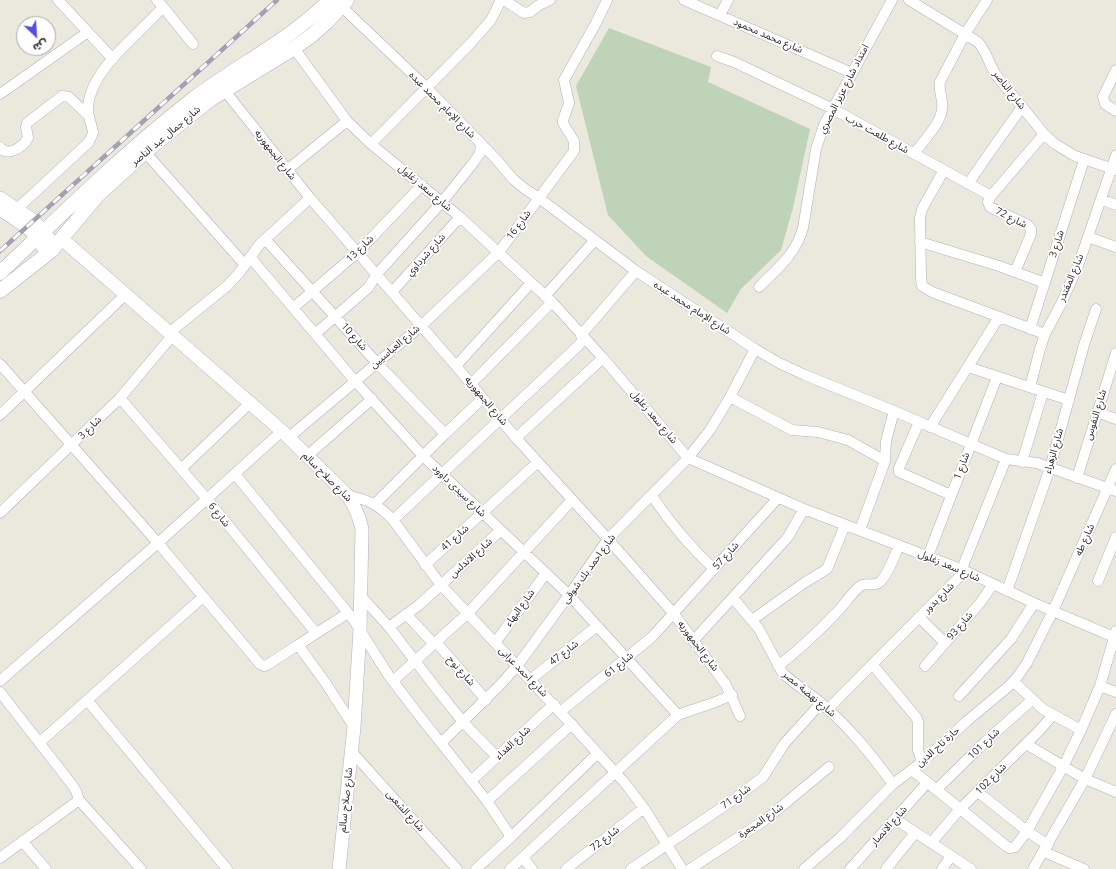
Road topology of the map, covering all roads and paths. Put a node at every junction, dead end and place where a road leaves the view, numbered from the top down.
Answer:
1 (58, 0) edge
2 (502, 0) edge
3 (550, 0) edge
4 (607, 0) edge
5 (684, 0) edge
6 (728, 0) edge
7 (892, 0) edge
8 (910, 0) edge
9 (987, 0) edge
10 (340, 2) edge
11 (160, 4) edge
12 (720, 15) junction
13 (88, 32) junction
14 (965, 34) junction
15 (193, 44) dead end
16 (294, 48) junction
17 (717, 56) dead end
18 (113, 59) junction
19 (1116, 70) edge
20 (852, 72) junction
21 (426, 87) junction
22 (225, 90) junction
23 (0, 94) edge
24 (1022, 107) junction
25 (833, 109) junction
26 (1116, 111) edge
27 (89, 116) junction
28 (347, 121) junction
29 (1044, 134) junction
30 (371, 144) junction
31 (482, 145) junction
32 (0, 147) edge
33 (146, 152) junction
34 (914, 154) junction
35 (1116, 155) edge
36 (1084, 160) junction
37 (1114, 169) edge
38 (287, 170) junction
39 (944, 170) junction
40 (968, 184) junction
41 (422, 185) junction
42 (991, 196) junction
43 (0, 198) edge
44 (310, 198) junction
45 (539, 198) junction
46 (1102, 199) junction
47 (442, 202) junction
48 (1116, 205) edge
49 (0, 209) edge
50 (17, 209) junction
51 (460, 217) junction
52 (40, 234) junction
53 (1088, 237) junction
54 (265, 239) junction
55 (595, 240) junction
56 (920, 242) junction
57 (54, 246) junction
58 (1116, 247) edge
59 (358, 252) junction
60 (499, 252) junction
61 (247, 261) junction
62 (636, 271) junction
63 (1015, 272) junction
64 (0, 273) edge
65 (377, 274) junction
66 (531, 283) junction
67 (1045, 283) junction
68 (760, 287) dead end
69 (0, 291) edge
70 (313, 291) junction
71 (392, 292) junction
72 (125, 294) junction
73 (548, 299) junction
74 (293, 308) junction
75 (1096, 309) dead end
76 (335, 316) junction
77 (999, 317) junction
78 (421, 326) junction
79 (1030, 329) junction
80 (171, 334) junction
81 (315, 334) junction
82 (1045, 334) junction
83 (581, 335) junction
84 (755, 350) junction
85 (1116, 354) edge
86 (603, 358) junction
87 (377, 363) junction
88 (0, 364) edge
89 (456, 366) junction
90 (968, 367) junction
91 (997, 377) junction
92 (355, 381) junction
93 (471, 384) junction
94 (1030, 387) junction
95 (25, 392) junction
96 (1043, 392) junction
97 (730, 397) junction
98 (120, 398) junction
99 (483, 398) junction
100 (372, 400) junction
101 (1069, 400) junction
102 (250, 403) junction
103 (894, 411) junction
104 (1097, 412) junction
105 (0, 415) edge
106 (500, 419) junction
107 (1116, 419) edge
108 (919, 422) junction
109 (930, 427) junction
110 (285, 434) junction
111 (446, 434) junction
112 (516, 438) junction
113 (971, 444) junction
114 (72, 445) junction
115 (307, 456) junction
116 (423, 456) junction
117 (688, 458) junction
118 (1006, 459) junction
119 (885, 461) junction
120 (538, 462) junction
121 (1022, 462) junction
122 (1050, 468) junction
123 (181, 469) junction
124 (1116, 470) edge
125 (234, 474) junction
126 (442, 474) junction
127 (1078, 478) junction
128 (1112, 490) edge
129 (347, 495) junction
130 (951, 495) junction
131 (652, 496) junction
132 (778, 498) junction
133 (206, 499) junction
134 (572, 500) junction
135 (375, 504) junction
136 (804, 509) junction
137 (0, 513) edge
138 (483, 513) junction
139 (393, 520) junction
140 (845, 525) junction
141 (501, 530) junction
142 (860, 530) junction
143 (1116, 537) edge
144 (608, 539) junction
145 (158, 542) junction
146 (899, 545) junction
147 (524, 552) junction
148 (928, 556) junction
149 (425, 565) junction
150 (714, 569) junction
151 (963, 570) junction
152 (546, 573) junction
153 (1098, 581) dead end
154 (993, 584) junction
155 (441, 585) junction
156 (1007, 591) junction
157 (569, 595) junction
158 (361, 596) junction
159 (203, 597) junction
160 (733, 598) junction
161 (1034, 603) junction
162 (1053, 611) junction
163 (348, 613) junction
164 (406, 614) junction
165 (467, 614) junction
166 (674, 614) junction
167 (919, 617) junction
168 (752, 620) junction
169 (597, 626) junction
170 (389, 627) junction
171 (360, 630) junction
172 (316, 633) junction
173 (1115, 635) edge
174 (694, 640) junction
175 (435, 643) junction
176 (495, 643) junction
177 (945, 643) junction
178 (298, 645) junction
179 (627, 658) junction
180 (415, 661) junction
181 (872, 664) junction
182 (517, 666) junction
183 (778, 666) junction
184 (925, 666) dead end
185 (530, 680) junction
186 (0, 681) edge
187 (393, 682) junction
188 (1014, 682) junction
189 (1100, 686) junction
190 (0, 692) edge
191 (1116, 692) edge
192 (732, 695) junction
193 (959, 696) dead end
194 (87, 700) junction
195 (486, 700) junction
196 (1032, 700) junction
197 (825, 706) junction
198 (557, 708) junction
199 (1116, 714) edge
200 (1053, 715) junction
201 (678, 716) junction
202 (740, 716) dead end
203 (463, 722) junction
204 (572, 724) junction
205 (354, 726) junction
206 (1080, 730) junction
207 (39, 743) junction
208 (441, 743) junction
209 (1026, 744) junction
210 (352, 752) junction
211 (598, 753) junction
212 (497, 757) junction
213 (922, 762) junction
214 (829, 767) dead end
215 (1063, 767) junction
216 (912, 770) junction
217 (616, 773) junction
218 (1085, 779) junction
219 (472, 781) junction
220 (927, 783) junction
221 (893, 784) junction
222 (936, 790) junction
223 (978, 792) junction
224 (1116, 792) edge
225 (79, 800) junction
226 (487, 801) junction
227 (644, 808) junction
228 (960, 809) junction
229 (895, 819) junction
230 (1027, 831) junction
231 (915, 833) junction
232 (511, 837) junction
233 (22, 841) junction
234 (931, 843) junction
235 (667, 845) junction
236 (1046, 849) junction
237 (951, 856) junction
238 (0, 858) edge
239 (523, 858) junction
240 (46, 869) edge
241 (141, 869) edge
242 (226, 869) edge
243 (339, 869) edge
244 (456, 869) edge
245 (476, 869) edge
246 (510, 869) edge
247 (532, 869) edge
248 (566, 869) edge
249 (631, 869) edge
250 (682, 869) edge
251 (690, 869) edge
252 (804, 869) edge
253 (850, 869) edge
254 (886, 869) edge
255 (942, 869) edge
256 (971, 869) edge
257 (1033, 869) edge
258 (1084, 869) edge

1 - 13 street
2 - 3 street
2 - 21 street
4 - 45 street, شارع 16
5 - 12 street, شارع محمد محمود
6 - 12 street
7 - 20 street, امتداد شارع عزيز المصري
8 - 14 street, شارع الناصر
9 - 14 street
10 - 16 main road, شارع جمال عبد الناصر
10 - 21 street, شارع الإمام محمد عبده
10 - 52 main road, شارع جمال عبد الناصر
11 - 15 street
11 - 18 street
12 - 20 street, شارع محمد محمود
13 - 18 street
13 - 23 street
14 - 24 street, شارع الناصر
14 - 34 street
16 - 22 main road, شارع جمال عبد الناصر
16 - 28 street, شارع سعد زغلول
17 - 25 street, شارع طلعت حرب
18 - 27 street
19 - 26 street
20 - 25 street, امتداد شارع عزيز المصري
21 - 30 street
21 - 31 street, شارع الإمام محمد عبده
22 - 33 main road, شارع جمال عبد الناصر
22 - 38 street, شارع الجمهوريه
24 - 29 street, شارع الناصر
24 - 40 street
25 - 34 street, شارع طلعت حرب
25 - 68 street, امتداد شارع عزيز المصري
27 - 32 street
27 - 50 street
28 - 30 street, شارع سعد زغلول
28 - 38 street
29 - 36 street, شارع الناصر
29 - 42 street, شارع 72
30 - 41 street, شارع سعد زغلول
31 - 45 street, شارع الإمام محمد عبده
31 - 47 street
33 - 57 main road, شارع جمال عبد الناصر
33 - 61 street, شارع سيدى داوود
34 - 39 street, شارع طلعت حرب
35 - 37 street, شارع المقتدر
36 - 37 street, شارع الناصر
36 - 67 street, شارع 3
37 - 46 street, شارع المقتدر
38 - 44 street, شارع الجمهوريه
39 - 40 street, شارع طلعت حرب
39 - 56 street
40 - 42 street, شارع طلعت حرب
41 - 47 street, شارع سعد زغلول
41 - 59 street, شارع 13
42 - 63 street, شارع 72
43 - 50 street
44 - 54 street, شارع 3
44 - 59 street, شارع الجمهوريه
45 - 55 street, شارع الإمام محمد عبده
45 - 60 street, شارع 16
46 - 48 street
46 - 53 street, شارع المقتدر
47 - 51 street, شارع سعد زغلول
47 - 65 street
49 - 52 street
50 - 52 street
51 - 60 street, شارع سعد زغلول
51 - 71 street, شارع شرداوي
52 - 57 street, شارع صلاح سالم
52 - 64 main road, شارع جمال عبد الناصر
53 - 58 street
53 - 82 street, شارع المقتدر
54 - 61 street, شارع 3
54 - 70 street, شارع 10
55 - 62 street, شارع الإمام محمد عبده
55 - 73 street
56 - 63 street
56 - 77 street
57 - 69 main road, شارع جمال عبد الناصر
57 - 72 street, شارع صلاح سالم
59 - 65 street, شارع الجمهوريه
59 - 70 street, شارع 13
60 - 66 street, شارع سعد زغلول
60 - 78 street, شارع العباسيين
61 - 74 street, شارع سيدى داوود
61 - 80 street, شارع 3
62 - 83 street
62 - 84 street, شارع الإمام محمد عبده
63 - 67 street
65 - 71 street, شارع الجمهوريه
65 - 76 street
66 - 73 street, شارع سعد زغلول
66 - 89 street
67 - 79 street, شارع 3
70 - 74 street, شارع 13
70 - 76 street, شارع 10
71 - 78 street, شارع الجمهوريه
72 - 80 street, شارع صلاح سالم
72 - 95 street
73 - 83 street, شارع سعد زغلول
73 - 93 street
74 - 81 street, شارع سيدى داوود
75 - 101 street, شارع الزهراء
76 - 81 street
76 - 87 street, شارع 10
77 - 79 street
77 - 90 street
78 - 87 street, شارع العباسيين
78 - 89 street, شارع الجمهوريه
79 - 82 street
80 - 98 street, شارع 3
80 - 102 street, شارع صلاح سالم
81 - 92 street, شارع سيدى داوود
82 - 94 street, شارع المقتدر
83 - 86 street, شارع سعد زغلول
83 - 106 street
84 - 97 street, شارع احمد بك شوقى
84 - 103 street, شارع الإمام محمد عبده
85 - 104 street, شارع النفوس
86 - 112 street
86 - 117 street, شارع سعد زغلول
87 - 92 street, شارع العباسيين
87 - 111 street, شارع 10
88 - 95 street
89 - 93 street, شارع الجمهوريه
90 - 91 street
90 - 109 street
91 - 94 street
91 - 113 street, شارع 1
92 - 100 street, شارع سيدى داوود
92 - 110 street, شارع العباسيين
93 - 99 street, شارع الجمهوريه
94 - 96 street
95 - 105 street
95 - 114 street
96 - 101 street
96 - 121 street
97 - 117 street, شارع احمد بك شوقى
97 - 119 street
98 - 114 street, شارع 3
98 - 123 street, شارع 6
99 - 106 street, شارع الجمهوريه
99 - 111 street
100 - 115 street
100 - 116 street, شارع سيدى داوود
101 - 122 street, شارع الزهراء
102 - 110 street, شارع صلاح سالم
102 - 123 street
103 - 108 street, شارع الإمام محمد عبده
103 - 119 street
104 - 107 street
104 - 127 street, شارع النفوس
106 - 112 street, شارع الجمهوريه
106 - 126 street
108 - 109 street, شارع الإمام محمد عبده
108 - 130 street
109 - 113 street, شارع الإمام محمد عبده
110 - 115 street, شارع صلاح سالم
110 - 125 street, شارع العباسيين
111 - 116 street
112 - 120 street, شارع الجمهوريه
113 - 118 street, شارع الإمام محمد عبده
113 - 130 street, شارع 1
114 - 137 street, شارع 3
114 - 145 street
115 - 129 street, شارع صلاح سالم
116 - 126 street, شارع سيدى داوود
116 - 135 street
117 - 131 street, شارع احمد بك شوقى
117 - 132 street, شارع سعد زغلول
118 - 121 street, شارع الإمام محمد عبده
118 - 151 street, شارع بدور
119 - 142 street
120 - 134 street, شارع الجمهوريه
120 - 138 street, شارع 41
121 - 122 street, شارع الإمام محمد عبده
122 - 127 street, شارع الإمام محمد عبده
122 - 156 street, شارع الزهراء
123 - 133 street, شارع 6
124 - 128 street, شارع طه
125 - 133 street, شارع العباسيين
125 - 163 street
126 - 138 street, شارع سيدى داوود
126 - 139 street
127 - 128 street, شارع الإمام محمد عبده
128 - 162 street, شارع طه
129 - 135 street, شارع احمد عرابى
129 - 158 street, شارع صلاح سالم
130 - 148 street, شارع 1
131 - 144 street, شارع احمد بك شوقى
131 - 150 street
132 - 136 street, شارع سعد زغلول
132 - 150 street, شارع 57
133 - 145 street, شارع العباسيين
133 - 172 street, شارع 6
134 - 144 street, شارع الجمهوريه
134 - 147 street
135 - 139 street, شارع احمد عرابى
136 - 140 street, شارع سعد زغلول
136 - 160 street
138 - 141 street, شارع سيدى داوود
138 - 149 street, شارع 41
139 - 149 street, شارع احمد عرابى
140 - 142 street, شارع سعد زغلول
140 - 168 street
141 - 147 street, شارع سيدى داوود
141 - 155 street, شارع الاندلس
142 - 146 street, شارع سعد زغلول
143 - 153 street
144 - 157 street, شارع احمد بك شوقى
144 - 166 street, شارع الجمهوريه
145 - 159 street
145 - 186 street, شارع العباسيين
146 - 148 street, شارع سعد زغلول
146 - 183 street
147 - 152 street, شارع سيدى داوود
147 - 165 street
148 - 151 street, شارع سعد زغلول
149 - 155 street, شارع احمد عرابى
150 - 166 street, شارع 57
151 - 154 street, شارع سعد زغلول
151 - 167 street, شارع بدور
152 - 157 street, شارع سيدى داوود
152 - 176 street, شارع البهاء
154 - 156 street, شارع سعد زغلول
154 - 177 street, شارع 93
155 - 164 street, شارع الاندلس
155 - 165 street, شارع احمد عرابى
156 - 161 street, شارع سعد زغلول
157 - 169 street, شارع سيدى داوود
157 - 182 street, شارع احمد بك شوقى
158 - 170 street
158 - 171 street, شارع صلاح سالم
159 - 178 street
159 - 194 street
160 - 168 street, شارع نهضة مصر
160 - 174 street
161 - 162 street, شارع سعد زغلول
161 - 193 street
162 - 173 street, شارع سعد زغلول
162 - 188 street, حارة تاج الدين
163 - 171 street
163 - 172 street
164 - 170 street, شارع الاندلس
164 - 175 street, شارع نوح
165 - 175 street
165 - 176 street, شارع احمد عرابى
166 - 174 street, شارع الجمهوريه
166 - 179 street, شارع 61
167 - 177 street
167 - 181 street, شارع بدور
168 - 183 street, شارع نهضة مصر
169 - 179 street, شارع سيدى داوود
169 - 185 street, شارع 47
170 - 180 street
171 - 187 street
171 - 205 street, شارع صلاح سالم
172 - 178 street
173 - 189 street
174 - 192 street, شارع الجمهوريه
175 - 180 street
175 - 195 street, شارع نوح
176 - 182 street, شارع احمد عرابى
177 - 184 street, شارع 93
178 - 205 street
179 - 198 street, شارع 61
179 - 201 street, شارع سيدى داوود
180 - 187 street
180 - 203 street
181 - 197 street, شارع بدور
181 - 213 street
182 - 185 street, شارع احمد عرابى
182 - 195 street, شارع احمد بك شوقى
183 - 197 street, شارع نهضة مصر
185 - 198 street, شارع احمد عرابى
187 - 208 street
188 - 196 street
188 - 213 street, حارة تاج الدين
189 - 191 street
189 - 206 street
190 - 207 street
192 - 201 street
192 - 202 street, شارع الجمهوريه
194 - 207 street
194 - 242 street
195 - 203 street, شارع احمد بك شوقى
196 - 200 street
196 - 222 street, شارع 101
197 - 221 street, شارع نهضة مصر
197 - 235 street, شارع 71
198 - 204 street, شارع احمد عرابى
198 - 212 street, شارع الفداء
199 - 218 street
200 - 206 street
200 - 209 street, شارع 102
201 - 217 street
203 - 208 street, شارع احمد بك شوقى
203 - 212 street
204 - 211 street, شارع احمد عرابى
204 - 226 street
205 - 210 street, شارع صلاح سالم
206 - 215 street
207 - 225 street
208 - 219 street
209 - 215 street
209 - 223 street, شارع 102
210 - 243 street, شارع صلاح سالم
210 - 244 street, شارع الشعبى
211 - 217 street, شارع احمد عرابى
211 - 232 street
212 - 219 street, شارع الفداء
213 - 216 street, حارة تاج الدين
214 - 251 street, شارع المجعرة
215 - 218 street
215 - 230 street
216 - 220 street
216 - 221 street, حارة تاج الدين
217 - 227 street, شارع احمد عرابى
217 - 239 street
218 - 224 street
218 - 236 street
219 - 226 street
220 - 222 street
220 - 229 street, شارع الانصار
221 - 252 street, حارة تاج الدين
222 - 228 street
223 - 228 street, شارع 102
223 - 230 street
225 - 233 street
225 - 241 street
226 - 232 street
227 - 235 street, شارع احمد عرابى
227 - 248 street, شارع 72
228 - 230 street
228 - 234 street, شارع 102
229 - 231 street
229 - 253 street, شارع الانصار
230 - 236 street
231 - 234 street
231 - 254 street
232 - 245 street
233 - 238 street
233 - 240 street
234 - 237 street
235 - 249 street, شارع 71
235 - 250 street, شارع احمد عرابى
236 - 257 street
236 - 258 street
237 - 255 street
237 - 256 street
239 - 246 street
239 - 247 street

